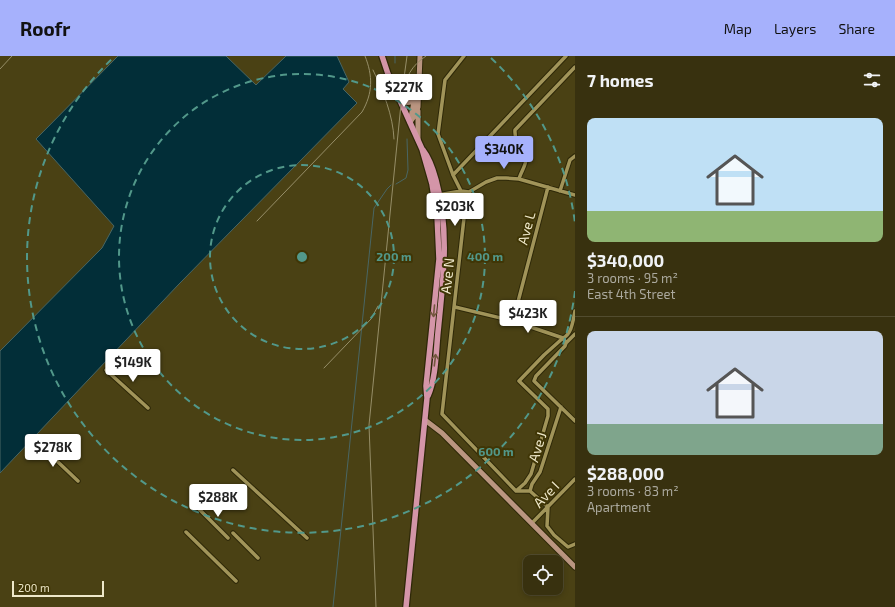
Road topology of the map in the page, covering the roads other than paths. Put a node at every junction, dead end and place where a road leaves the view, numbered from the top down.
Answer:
1 (382, 56) edge
2 (420, 56) edge
3 (464, 56) edge
4 (566, 56) edge
5 (575, 67) edge
6 (416, 94) junction
7 (398, 96) junction
8 (418, 107) junction
9 (410, 122) junction
10 (418, 140) junction
11 (575, 156) edge
12 (453, 175) junction
13 (519, 179) junction
14 (548, 187) junction
15 (461, 191) junction
16 (560, 191) junction
17 (437, 195) junction
18 (575, 195) edge
19 (455, 306) junction
20 (575, 311) edge
21 (513, 321) junction
22 (575, 334) edge
23 (563, 338) junction
24 (566, 342) junction
25 (106, 370) dead end
26 (560, 407) junction
27 (148, 408) dead end
28 (425, 420) junction
29 (575, 421) edge
30 (38, 443) dead end
31 (233, 470) dead end
32 (575, 479) edge
33 (78, 481) dead end
34 (516, 491) junction
35 (530, 491) junction
36 (548, 507) junction
37 (198, 508) dead end
38 (532, 523) junction
39 (186, 532) dead end
40 (233, 533) dead end
41 (228, 538) dead end
42 (307, 538) dead end
43 (575, 544) edge
44 (258, 558) dead end
45 (575, 567) edge
46 (236, 581) dead end
47 (406, 607) edge

1 - 7 main road
2 - 6 street
3 - 12 street, Ave N
4 - 12 street
5 - 13 street
6 - 7 street
6 - 8 street
6 - 9 street
7 - 9 main road
8 - 9 street
8 - 10 street
9 - 10 main road
10 - 17 main road
11 - 16 street
12 - 15 street, Ave N
13 - 14 street
13 - 15 street
14 - 16 street
14 - 21 street, Ave L
15 - 17 street
15 - 19 street, Ave N
16 - 18 street
17 - 28 main road
19 - 21 street
19 - 34 street, Ave N
20 - 23 street
21 - 23 street
22 - 24 street
23 - 24 street
23 - 34 street
24 - 26 street
25 - 27 street
26 - 29 street
26 - 35 street, Ave J
28 - 38 street
28 - 47 main road
30 - 33 street
31 - 42 street
32 - 36 street, Ave I
34 - 35 street
35 - 36 street
36 - 38 street, Ave I
36 - 43 street
37 - 41 street
38 - 45 street
39 - 46 street
40 - 44 street

